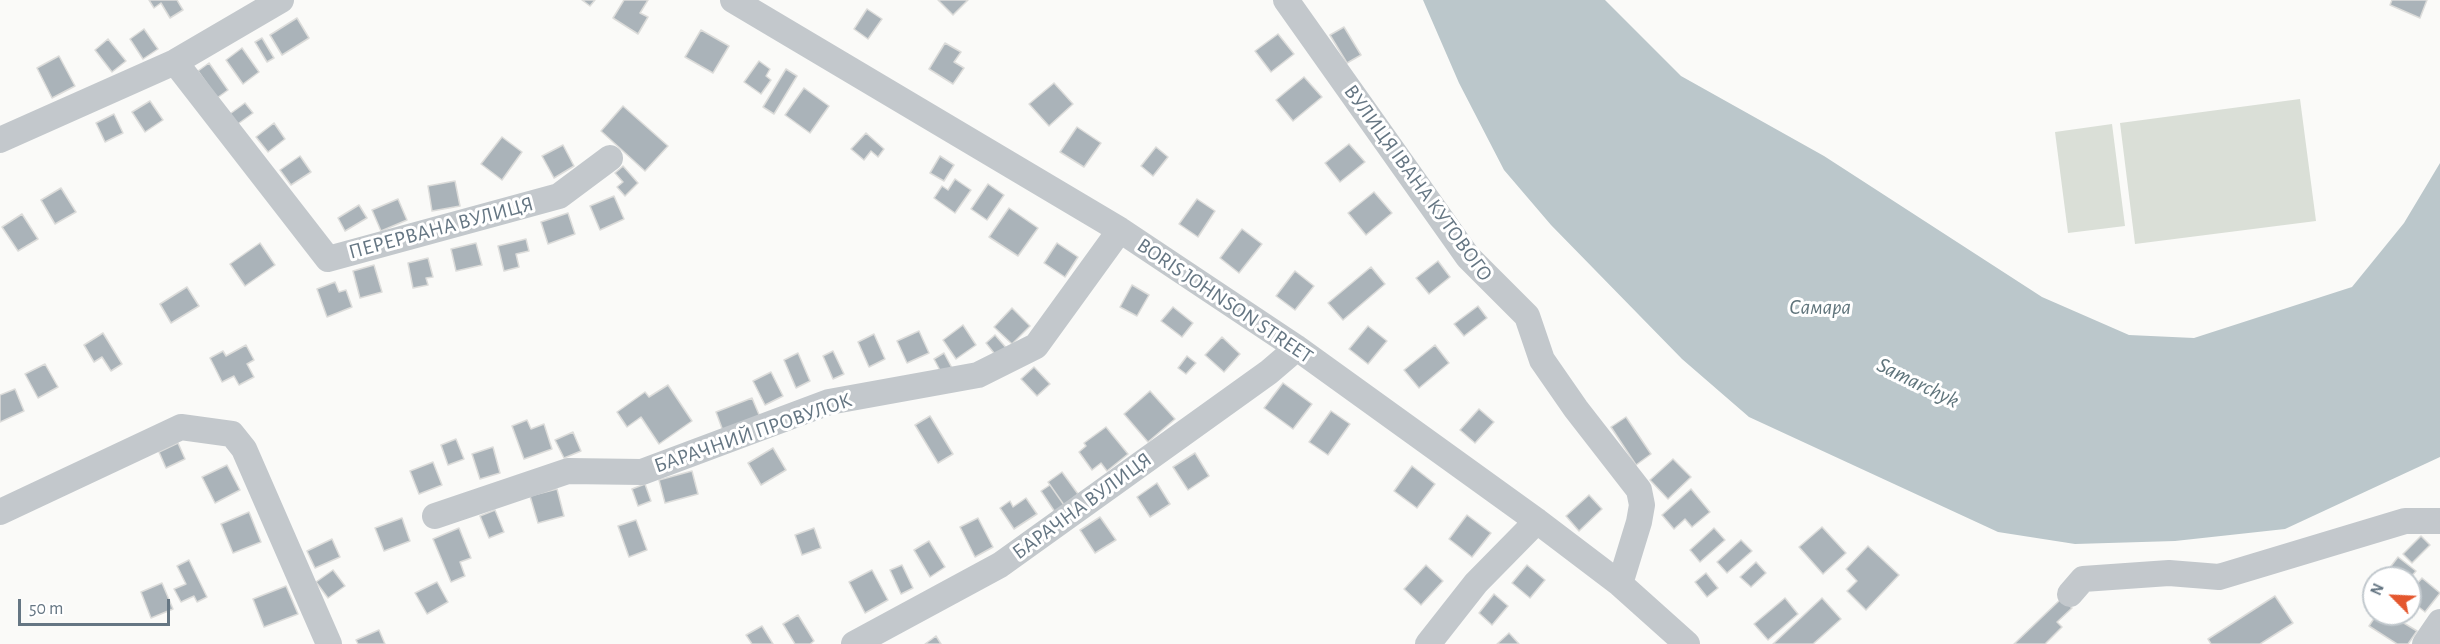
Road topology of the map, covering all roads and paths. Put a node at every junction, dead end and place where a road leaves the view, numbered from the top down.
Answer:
1 (281, 0) edge
2 (734, 0) edge
3 (1286, 0) edge
4 (174, 62) junction
5 (0, 140) edge
6 (610, 158) dead end
7 (1120, 231) junction
8 (1297, 348) junction
9 (0, 512) edge
10 (435, 516) dead end
11 (1538, 521) junction
12 (2440, 521) edge
13 (1620, 584) junction
14 (2070, 594) dead end
15 (2440, 622) edge
16 (330, 644) edge
17 (854, 644) edge
18 (1428, 644) edge
19 (1687, 644) edge
20 (2425, 644) edge

1 - 4 street
2 - 7 street, BORIS JOHNSON STREET
3 - 13 street, ВУЛИЦЯ ІВАНА КУТОВОГО
4 - 5 street
4 - 6 street, ПЕРЕРВАНА ВУЛИЦЯ
7 - 8 street, BORIS JOHNSON STREET
7 - 10 street, БАРАЧНИЙ ПРОВУЛОК
8 - 11 street, BORIS JOHNSON STREET
8 - 17 street, БАРАЧНА ВУЛИЦЯ
9 - 16 street
11 - 13 street, BORIS JOHNSON STREET
11 - 18 street
12 - 14 street
13 - 19 street, BORIS JOHNSON STREET
15 - 20 street

